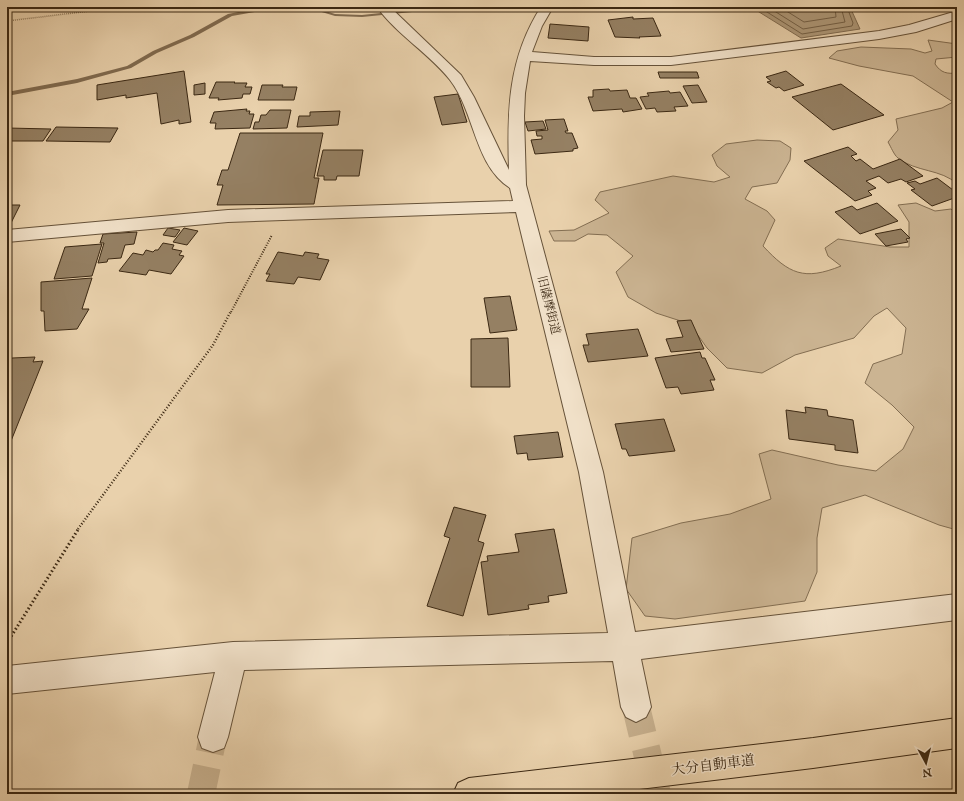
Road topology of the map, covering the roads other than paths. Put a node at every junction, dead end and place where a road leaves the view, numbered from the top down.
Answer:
1 (384, 7) edge
2 (547, 7) edge
3 (957, 15) edge
4 (525, 56) junction
5 (518, 185) junction
6 (522, 206) junction
7 (7, 236) edge
8 (957, 607) edge
9 (624, 648) junction
10 (233, 656) junction
11 (7, 680) edge
12 (636, 707) tunnel mouth
13 (957, 733) edge
14 (213, 737) tunnel mouth
15 (470, 794) edge

1 - 5 street
2 - 4 street, 旧薩摩街道
3 - 4 street
4 - 5 street, 旧薩摩街道
5 - 6 street, 旧薩摩街道
6 - 7 street
6 - 9 street, 旧薩摩街道
8 - 9 street
9 - 10 street
9 - 12 street, 旧薩摩街道
10 - 11 street
10 - 14 street
13 - 15 highway, 大分自動車道

